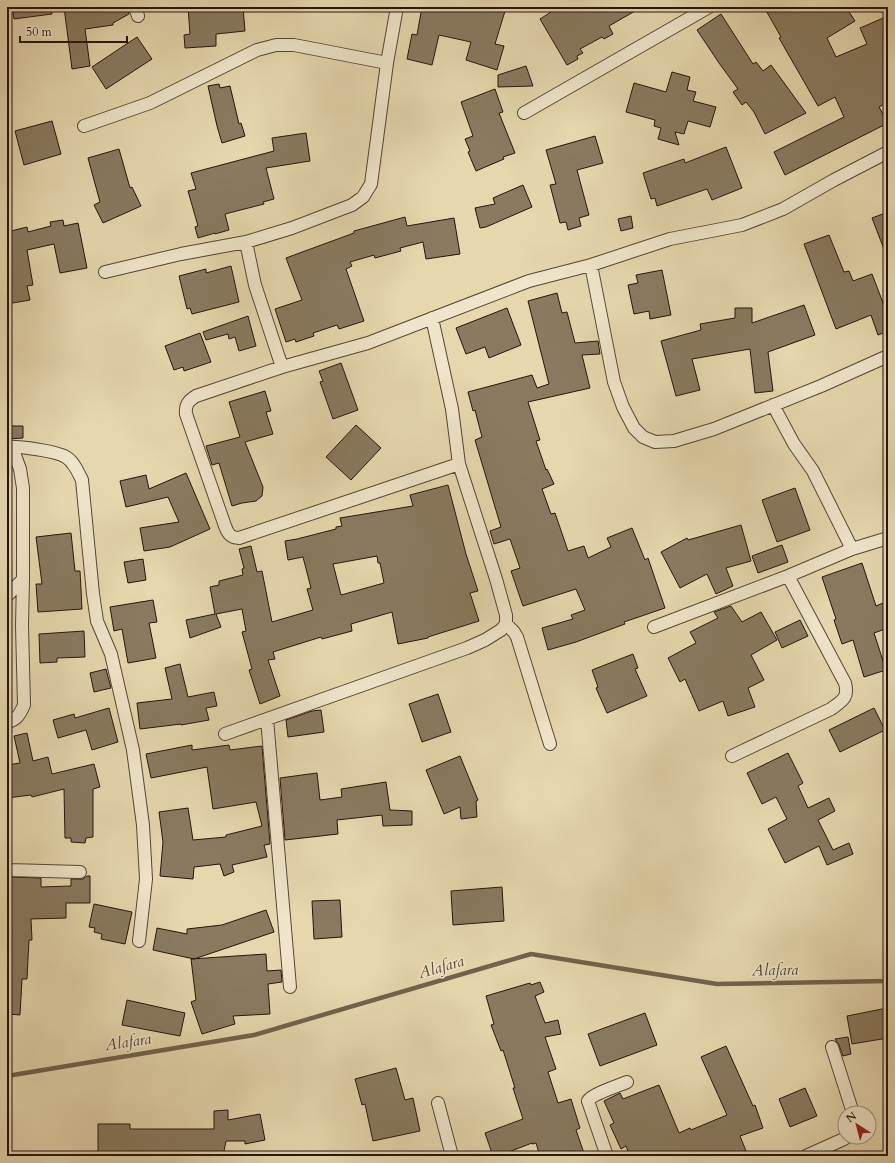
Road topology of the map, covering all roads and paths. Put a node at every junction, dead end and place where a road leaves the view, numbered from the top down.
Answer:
1 (397, 7) edge
2 (709, 7) edge
3 (386, 63) junction
4 (524, 113) dead end
5 (84, 126) dead end
6 (888, 152) edge
7 (246, 242) junction
8 (591, 265) junction
9 (105, 272) dead end
10 (432, 318) junction
11 (888, 356) edge
12 (282, 367) junction
13 (773, 405) junction
14 (10, 447) edge
15 (459, 464) junction
16 (888, 538) edge
17 (852, 549) junction
18 (788, 576) junction
19 (23, 579) junction
20 (7, 596) edge
21 (506, 624) junction
22 (654, 627) dead end
23 (267, 719) junction
24 (7, 722) edge
25 (225, 734) dead end
26 (550, 744) dead end
27 (732, 756) dead end
28 (7, 868) edge
29 (80, 872) dead end
30 (139, 941) dead end
31 (290, 986) dead end
32 (832, 1046) dead end
33 (626, 1082) dead end
34 (438, 1104) dead end
35 (850, 1105) edge
36 (837, 1142) edge
37 (452, 1156) edge
38 (607, 1156) edge
39 (806, 1156) edge

1 - 3 street
2 - 4 street
3 - 5 street
3 - 7 street
6 - 8 street
7 - 9 street
7 - 12 street
8 - 10 street
8 - 13 street
10 - 12 street
10 - 15 street
11 - 13 street
12 - 15 street
13 - 17 street
14 - 19 street
14 - 30 street
15 - 21 street
16 - 17 street
17 - 18 street
18 - 22 street
18 - 27 street
19 - 20 street
19 - 24 street
21 - 23 street
21 - 26 street
23 - 25 street
23 - 31 street
28 - 29 street
32 - 35 street
33 - 38 street
34 - 37 street
36 - 39 street

